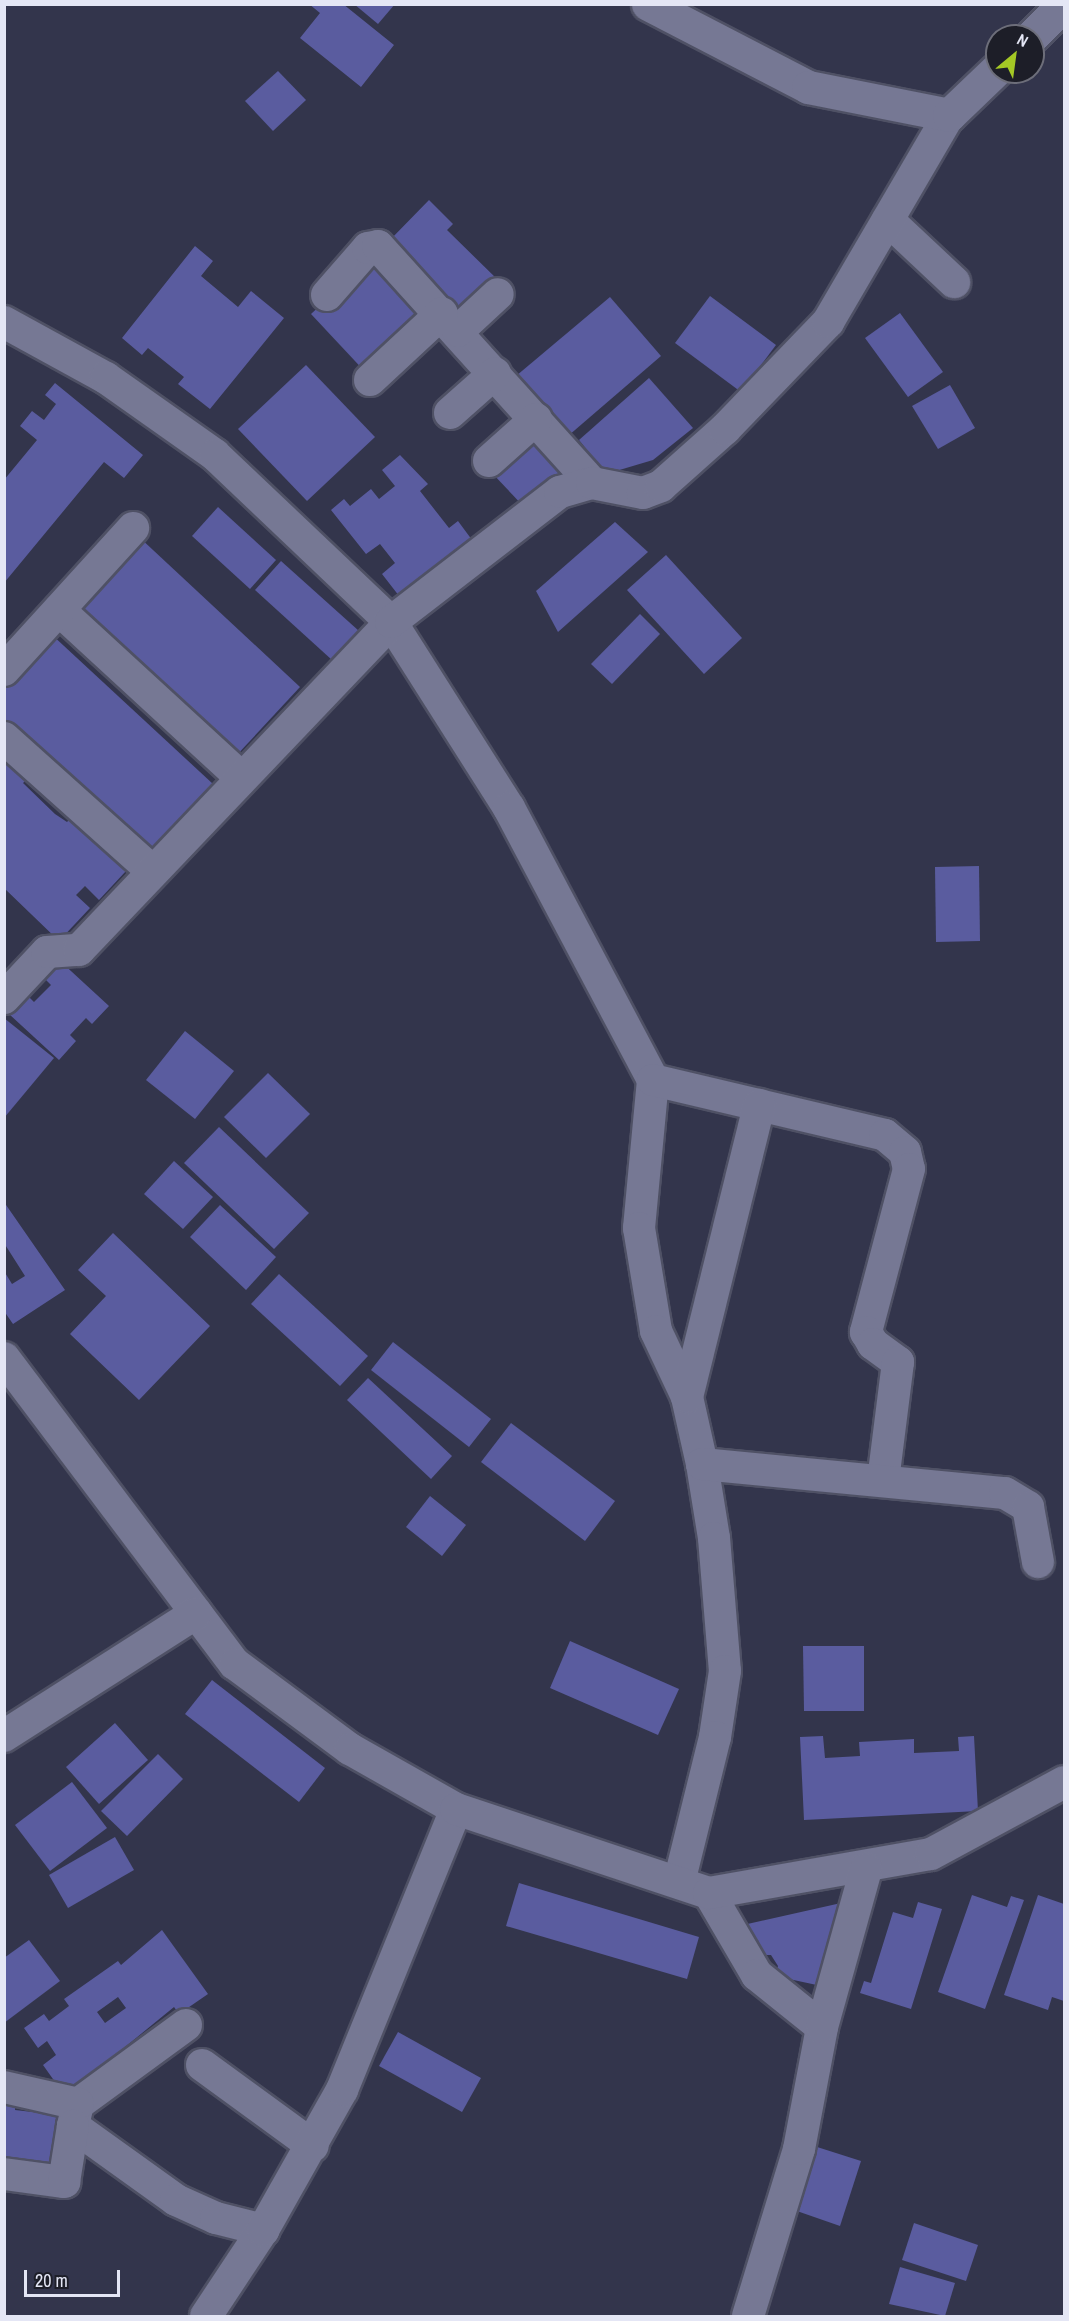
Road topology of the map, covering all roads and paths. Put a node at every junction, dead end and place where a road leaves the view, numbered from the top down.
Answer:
1 (648, 4) edge
2 (1065, 4) edge
3 (1044, 24) edge
4 (985, 81) edge
5 (950, 115) junction
6 (888, 220) junction
7 (954, 282) dead end
8 (498, 294) dead end
9 (327, 295) dead end
10 (4, 322) edge
11 (450, 322) junction
12 (495, 373) junction
13 (370, 380) dead end
14 (450, 413) dead end
15 (536, 419) junction
16 (489, 461) dead end
17 (592, 483) junction
18 (133, 528) dead end
19 (59, 610) junction
20 (391, 622) junction
21 (4, 670) edge
22 (4, 738) edge
23 (242, 778) junction
24 (152, 871) junction
25 (4, 998) edge
26 (653, 1080) junction
27 (759, 1105) junction
28 (4, 1358) edge
29 (687, 1397) junction
30 (702, 1464) junction
31 (883, 1481) junction
32 (1038, 1562) dead end
33 (196, 1613) junction
34 (4, 1736) edge
35 (1065, 1782) edge
36 (456, 1809) junction
37 (866, 1869) junction
38 (679, 1883) junction
39 (709, 1893) junction
40 (186, 2025) dead end
41 (822, 2027) junction
42 (202, 2065) dead end
43 (4, 2087) edge
44 (75, 2115) junction
45 (313, 2146) junction
46 (4, 2174) edge
47 (263, 2230) junction
48 (206, 2316) edge
49 (748, 2316) edge

1 - 5 street
2 - 3 street
4 - 5 street
5 - 6 street
6 - 7 street
6 - 17 street
8 - 11 street
9 - 11 street
10 - 20 street
11 - 12 street
11 - 13 street
12 - 14 street
12 - 15 street
15 - 16 street
15 - 17 street
17 - 20 street
18 - 19 street
19 - 21 street
19 - 23 street
20 - 23 street
20 - 26 street
22 - 24 street
23 - 24 street
24 - 25 street
26 - 27 street
26 - 29 street
27 - 29 street
27 - 31 street
28 - 33 street
29 - 30 street
30 - 31 street
30 - 38 street
31 - 32 street
33 - 34 street
33 - 36 street
35 - 37 street
36 - 38 street
36 - 45 street
37 - 39 street
37 - 41 street
38 - 39 street
39 - 41 street
40 - 44 street
41 - 49 street
42 - 45 street
43 - 44 street
44 - 46 street
44 - 47 street
45 - 47 street
47 - 48 street

